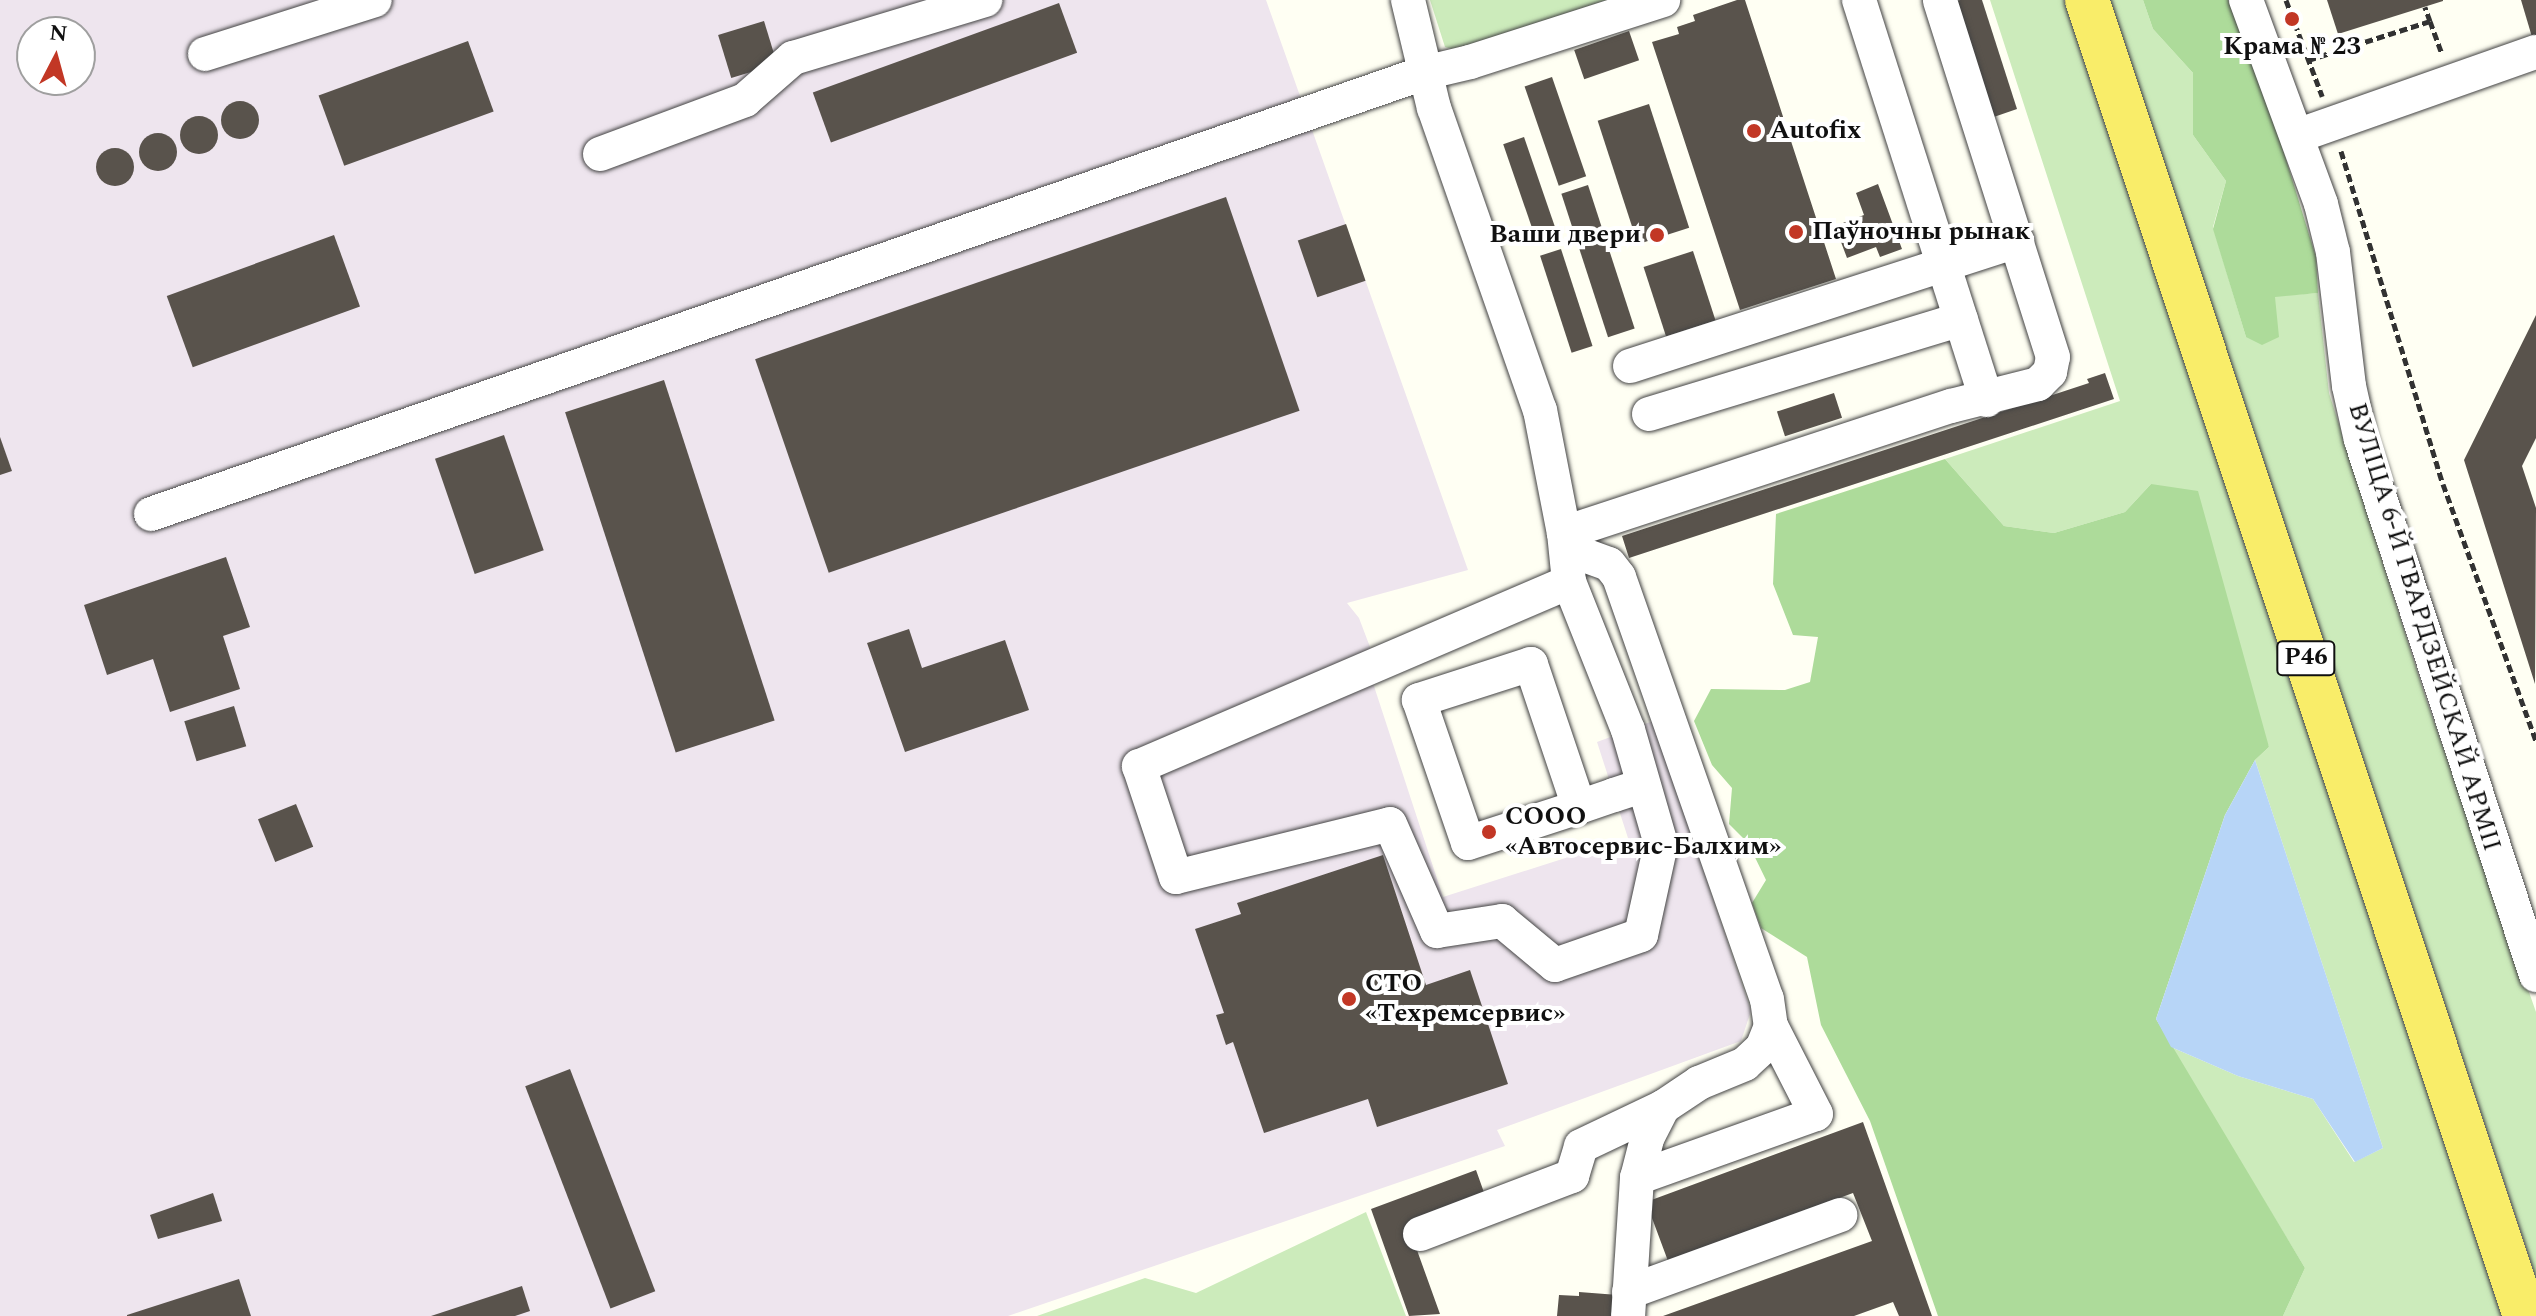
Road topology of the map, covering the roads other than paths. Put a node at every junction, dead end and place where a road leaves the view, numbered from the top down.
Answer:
1 (375, 0) edge
2 (985, 0) edge
3 (1408, 0) edge
4 (1663, 0) edge
5 (1859, 0) edge
6 (1940, 0) edge
7 (2087, 0) edge
8 (2246, 0) edge
9 (2536, 52) edge
10 (205, 54) dead end
11 (1424, 73) junction
12 (2297, 136) junction
13 (600, 154) dead end
14 (2017, 241) junction
15 (1943, 263) junction
16 (1961, 319) junction
17 (1630, 366) dead end
18 (1987, 400) junction
19 (1649, 414) dead end
20 (151, 514) dead end
21 (1564, 533) junction
22 (1569, 582) junction
23 (1642, 786) junction
24 (1579, 807) junction
25 (2536, 975) edge
26 (1771, 1026) junction
27 (1663, 1107) junction
28 (1637, 1178) junction
29 (1840, 1215) dead end
30 (1420, 1234) dead end
31 (1629, 1304) edge
32 (2525, 1316) edge

1 - 10 street
2 - 13 street
3 - 11 street
4 - 11 street
5 - 15 street
6 - 14 street
7 - 32 main road, Р46
8 - 12 street, ВУЛІЦА 6-Й ГВАРДЗЕЙСКАЙ АРМІІ
9 - 12 street
11 - 20 street
11 - 21 street
12 - 25 street, ВУЛІЦА 6-Й ГВАРДЗЕЙСКАЙ АРМІІ
14 - 15 street
14 - 18 street
15 - 16 street
15 - 17 street
16 - 18 street
16 - 19 street
18 - 21 street
21 - 22 street
21 - 26 street
22 - 23 street
22 - 23 street
23 - 24 street
24 - 24 street
26 - 27 street
26 - 28 street
27 - 28 street
27 - 30 street
28 - 31 street
29 - 31 street

